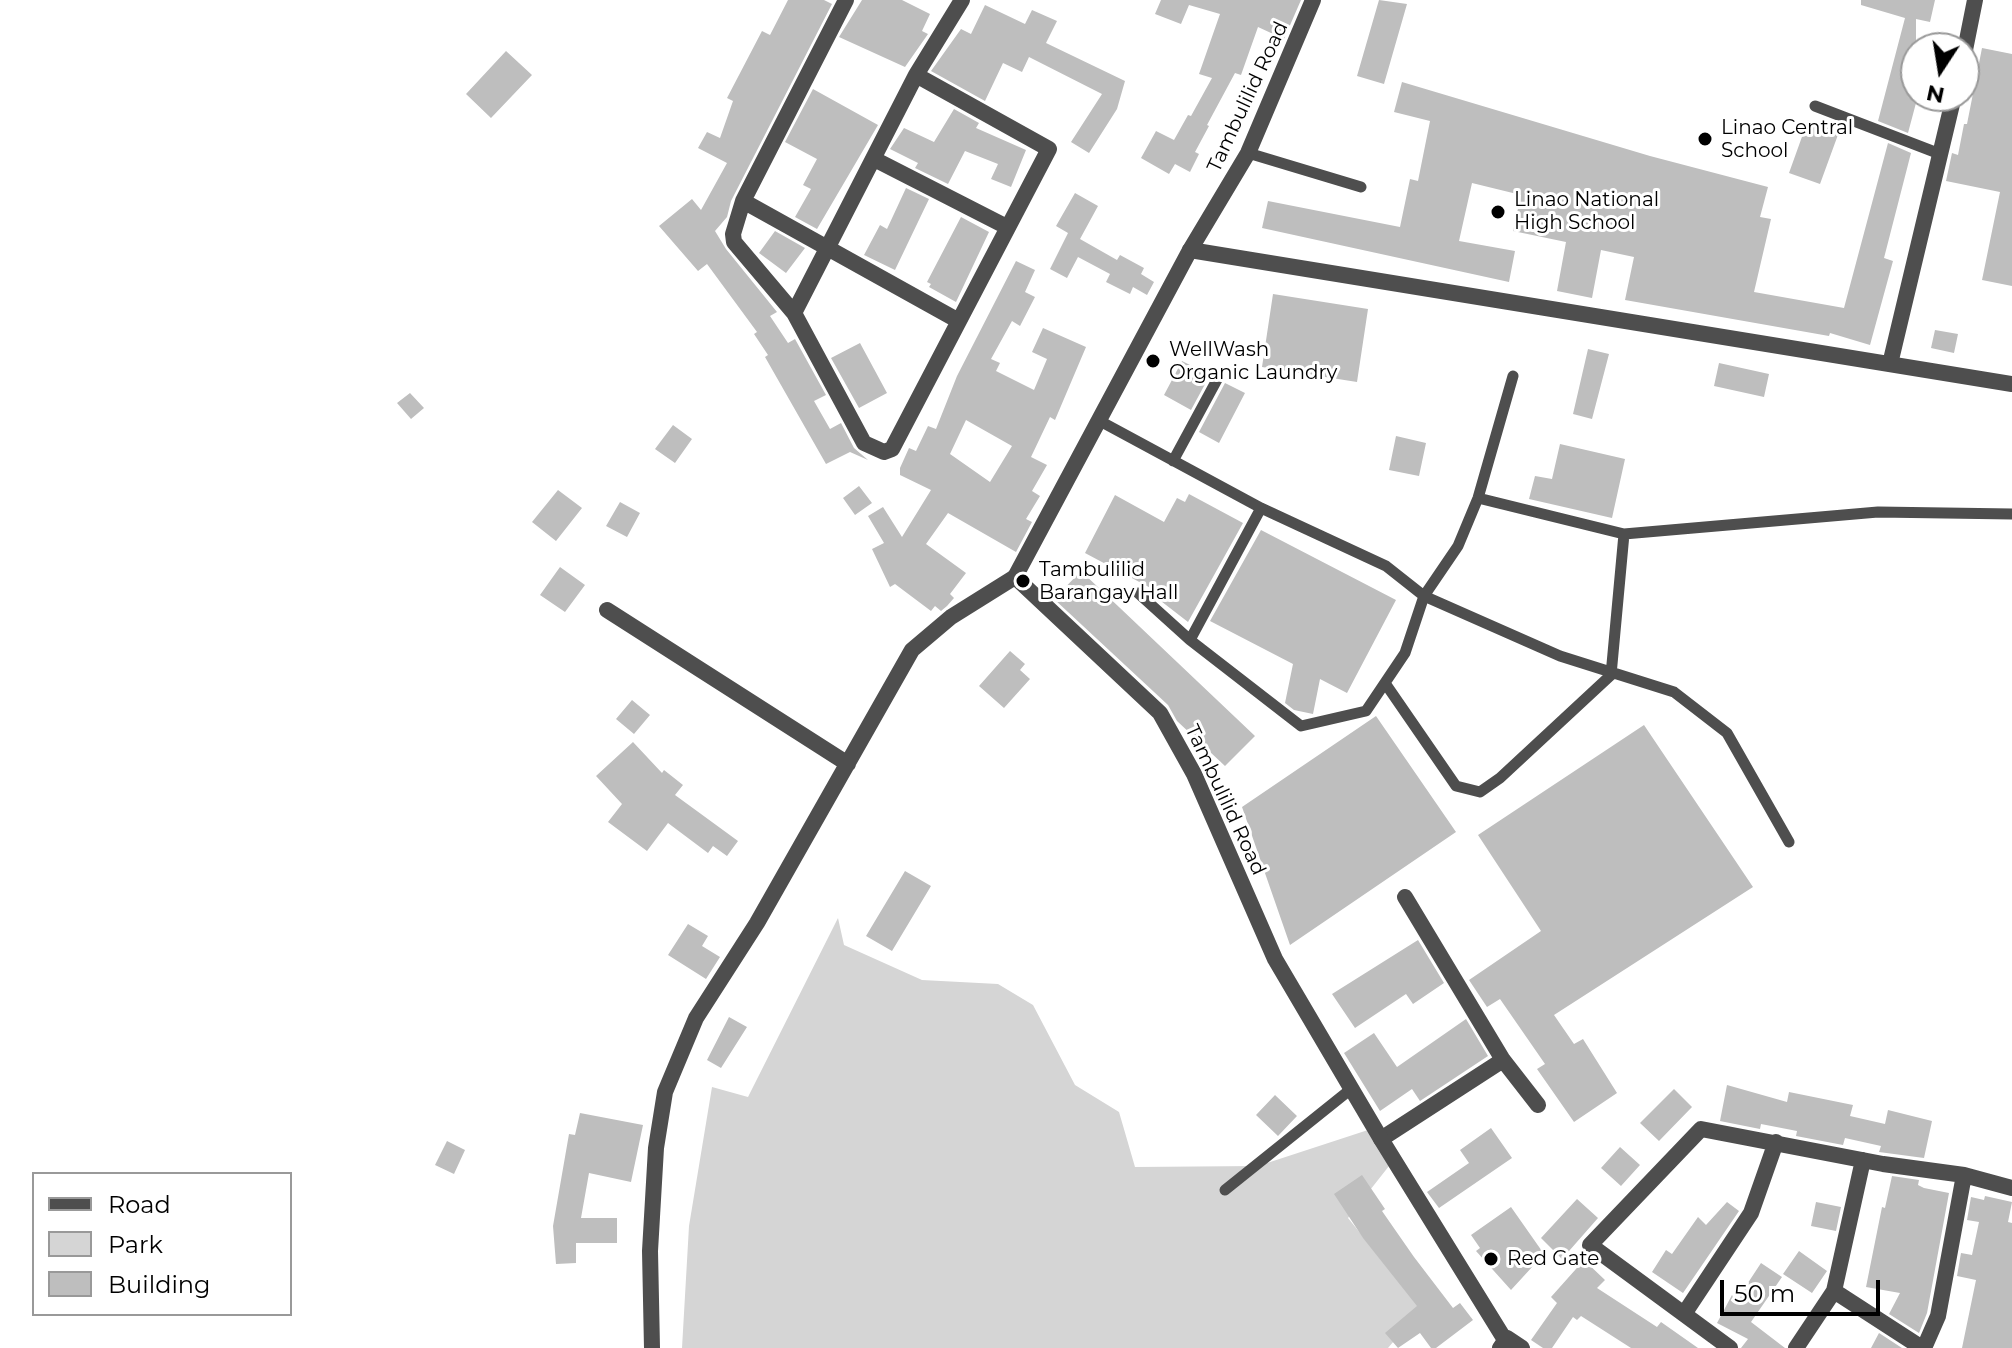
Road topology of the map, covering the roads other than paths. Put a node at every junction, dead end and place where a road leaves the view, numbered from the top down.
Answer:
1 (846, 0) edge
2 (962, 0) edge
3 (1313, 0) edge
4 (1975, 0) edge
5 (1969, 32) edge
6 (916, 75) junction
7 (1815, 106) dead end
8 (1950, 112) edge
9 (1248, 153) junction
10 (1940, 154) junction
11 (874, 159) junction
12 (1361, 187) dead end
13 (743, 201) junction
14 (1007, 227) junction
15 (829, 248) junction
16 (1190, 250) junction
17 (794, 313) junction
18 (957, 320) junction
19 (1890, 364) junction
20 (1219, 376) dead end
21 (1513, 376) dead end
22 (2012, 384) edge
23 (1098, 420) junction
24 (1173, 461) junction
25 (1478, 498) junction
26 (1261, 508) junction
27 (2012, 514) edge
28 (1624, 534) junction
29 (1015, 577) junction
30 (1138, 593) dead end
31 (1424, 596) junction
32 (607, 610) dead end
33 (1190, 640) junction
34 (1611, 675) junction
35 (1385, 683) junction
36 (848, 764) junction
37 (1789, 842) dead end
38 (1405, 897) dead end
39 (1503, 1060) junction
40 (1351, 1089) junction
41 (1538, 1105) dead end
42 (1381, 1139) junction
43 (1776, 1142) junction
44 (1863, 1160) junction
45 (1964, 1175) junction
46 (2012, 1188) edge
47 (1225, 1190) dead end
48 (1834, 1291) junction
49 (1684, 1314) junction
50 (1506, 1345) edge
51 (652, 1348) edge
52 (1522, 1348) edge
53 (1730, 1348) edge
54 (1796, 1348) edge
55 (1923, 1348) edge

1 - 13 street
2 - 6 street
3 - 9 street, Tambulilid Road
4 - 5 street
6 - 11 street
6 - 14 street
7 - 10 lane
8 - 10 street
9 - 12 lane
9 - 16 street, Tambulilid Road
10 - 19 street
11 - 14 street
11 - 15 street
13 - 15 street
13 - 17 street
14 - 18 street
15 - 17 street
15 - 18 street
16 - 19 street
16 - 23 street, Tambulilid Road
17 - 18 street
19 - 22 street
20 - 24 lane
21 - 25 lane
23 - 24 lane
23 - 29 street, Tambulilid Road
24 - 26 lane
25 - 28 lane
25 - 31 lane
26 - 31 lane
26 - 33 lane
27 - 28 lane
28 - 34 lane
29 - 36 street
29 - 40 street, Tambulilid Road
30 - 33 lane
31 - 34 lane
31 - 35 lane
32 - 36 street
33 - 35 lane
34 - 35 lane
34 - 37 lane
36 - 51 street
38 - 39 street
39 - 41 street
39 - 42 street
40 - 42 street, Tambulilid Road
40 - 47 lane
42 - 50 street, Tambulilid Road
43 - 44 street
43 - 49 street
43 - 49 street
44 - 45 street
44 - 48 street
45 - 46 street
45 - 55 street
48 - 54 street
48 - 55 street
49 - 53 street
50 - 52 street

